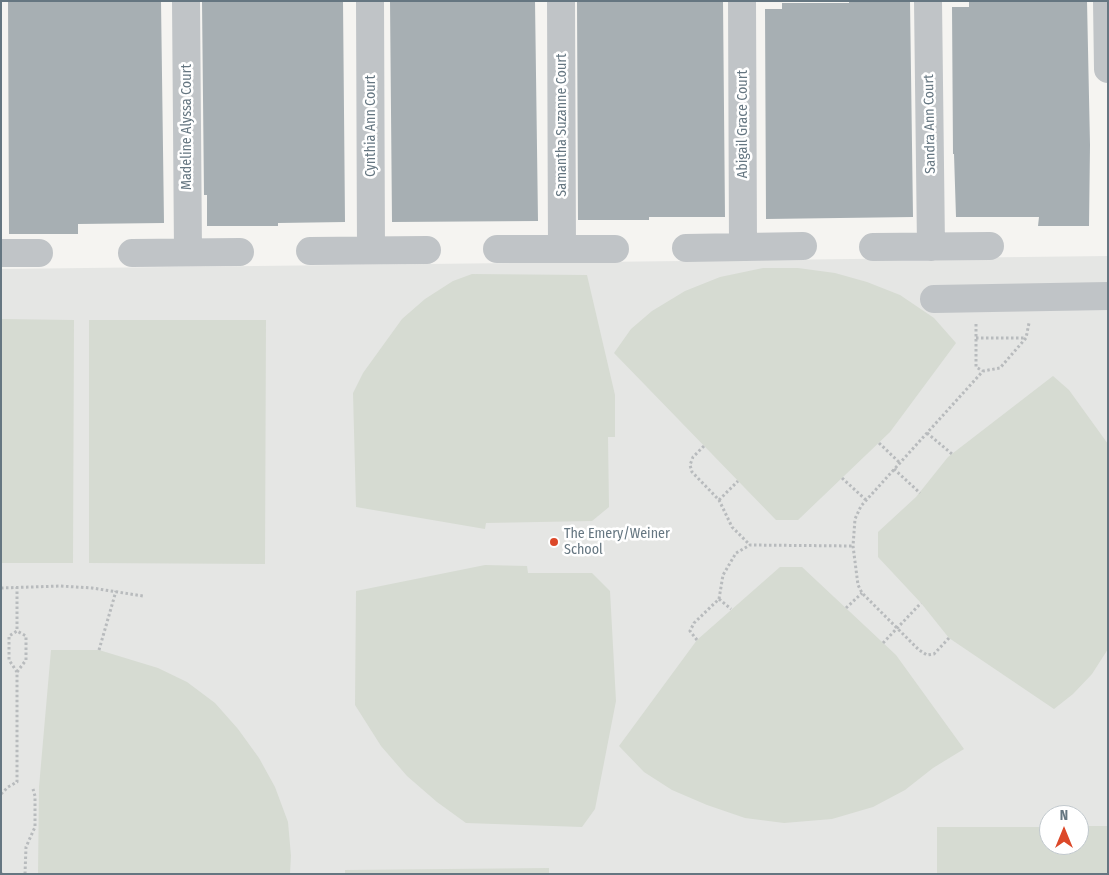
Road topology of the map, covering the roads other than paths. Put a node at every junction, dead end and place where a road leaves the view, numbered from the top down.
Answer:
1 (186, 1) edge
2 (370, 1) edge
3 (561, 1) edge
4 (742, 1) edge
5 (928, 1) edge
6 (1107, 1) edge
7 (1108, 69) edge
8 (803, 246) dead end
9 (990, 246) dead end
10 (743, 247) junction
11 (873, 247) dead end
12 (931, 247) junction
13 (686, 248) dead end
14 (497, 249) dead end
15 (562, 249) junction
16 (615, 249) dead end
17 (371, 250) junction
18 (427, 250) dead end
19 (310, 251) dead end
20 (132, 252) dead end
21 (188, 252) junction
22 (240, 252) dead end
23 (1, 253) edge
24 (39, 253) dead end
25 (1108, 296) edge
26 (934, 299) dead end

1 - 21 lane, Madeline Alyssa Court
2 - 17 lane, Cynthia Ann Court
3 - 15 lane, Samantha Suzanne Court
4 - 10 lane, Abigail Grace Court
5 - 12 lane, Sandra Ann Court
6 - 7 lane
8 - 10 lane
9 - 12 lane
10 - 13 lane
11 - 12 lane
14 - 15 lane
15 - 16 lane
17 - 18 lane
17 - 19 lane
20 - 21 lane
21 - 22 lane
23 - 24 lane
25 - 26 lane

